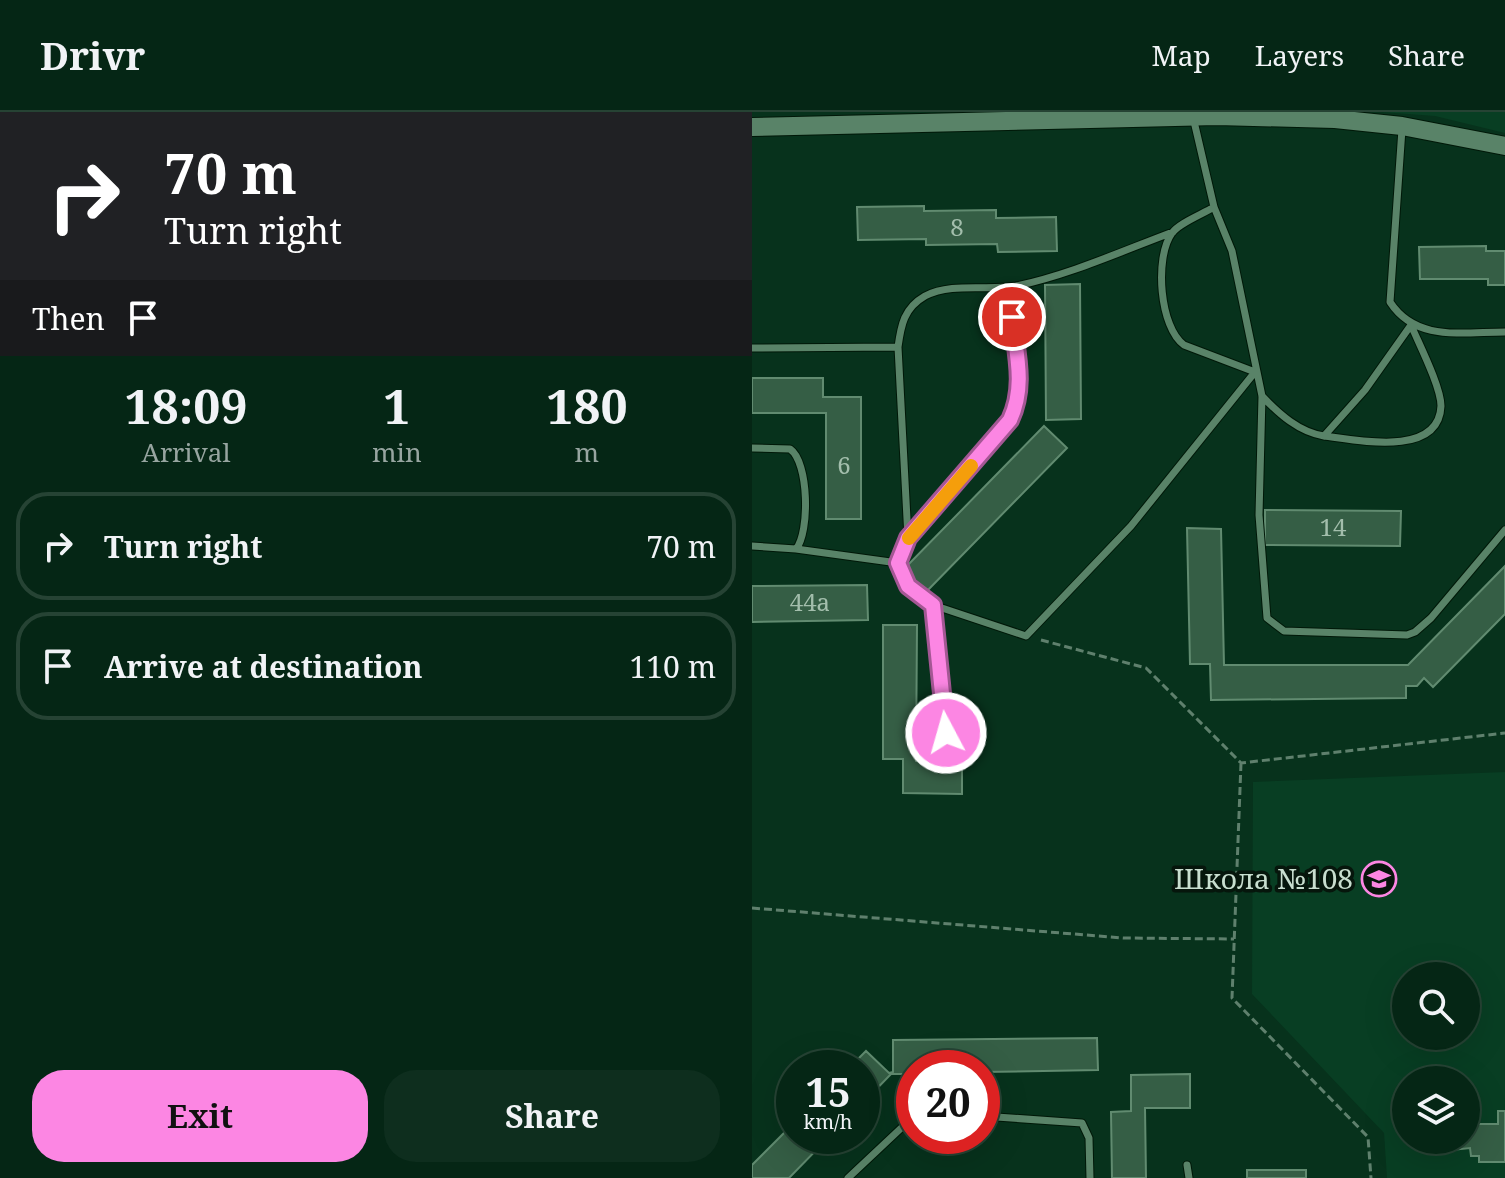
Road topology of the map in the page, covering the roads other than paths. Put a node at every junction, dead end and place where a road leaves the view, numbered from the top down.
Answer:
1 (1193, 117) junction
2 (1402, 126) junction
3 (752, 127) edge
4 (1505, 146) edge
5 (1214, 207) junction
6 (1173, 232) junction
7 (1012, 317) dead end
8 (1411, 325) junction
9 (1505, 332) edge
10 (898, 347) junction
11 (752, 348) edge
12 (1255, 372) junction
13 (1262, 396) junction
14 (1324, 436) junction
15 (752, 448) edge
16 (1505, 530) edge
17 (908, 538) junction
18 (752, 546) edge
19 (796, 549) junction
20 (898, 563) junction
21 (933, 605) junction
22 (946, 733) dead end
23 (1000, 1117) edge
24 (896, 1133) edge
25 (1187, 1165) dead end
26 (848, 1178) edge
27 (1090, 1178) edge
28 (1189, 1178) edge

1 - 2 street
1 - 3 street
1 - 5 lane
2 - 4 street
2 - 8 lane
5 - 6 lane
5 - 12 lane
6 - 10 lane
6 - 12 lane
7 - 17 lane
8 - 9 lane
8 - 14 lane
8 - 14 lane
10 - 11 lane
10 - 17 lane
12 - 13 lane
12 - 21 lane
13 - 14 lane
13 - 16 lane
15 - 19 lane
17 - 20 lane
18 - 19 lane
19 - 20 lane
20 - 21 lane
21 - 22 lane
23 - 27 lane
24 - 26 lane
25 - 28 lane

